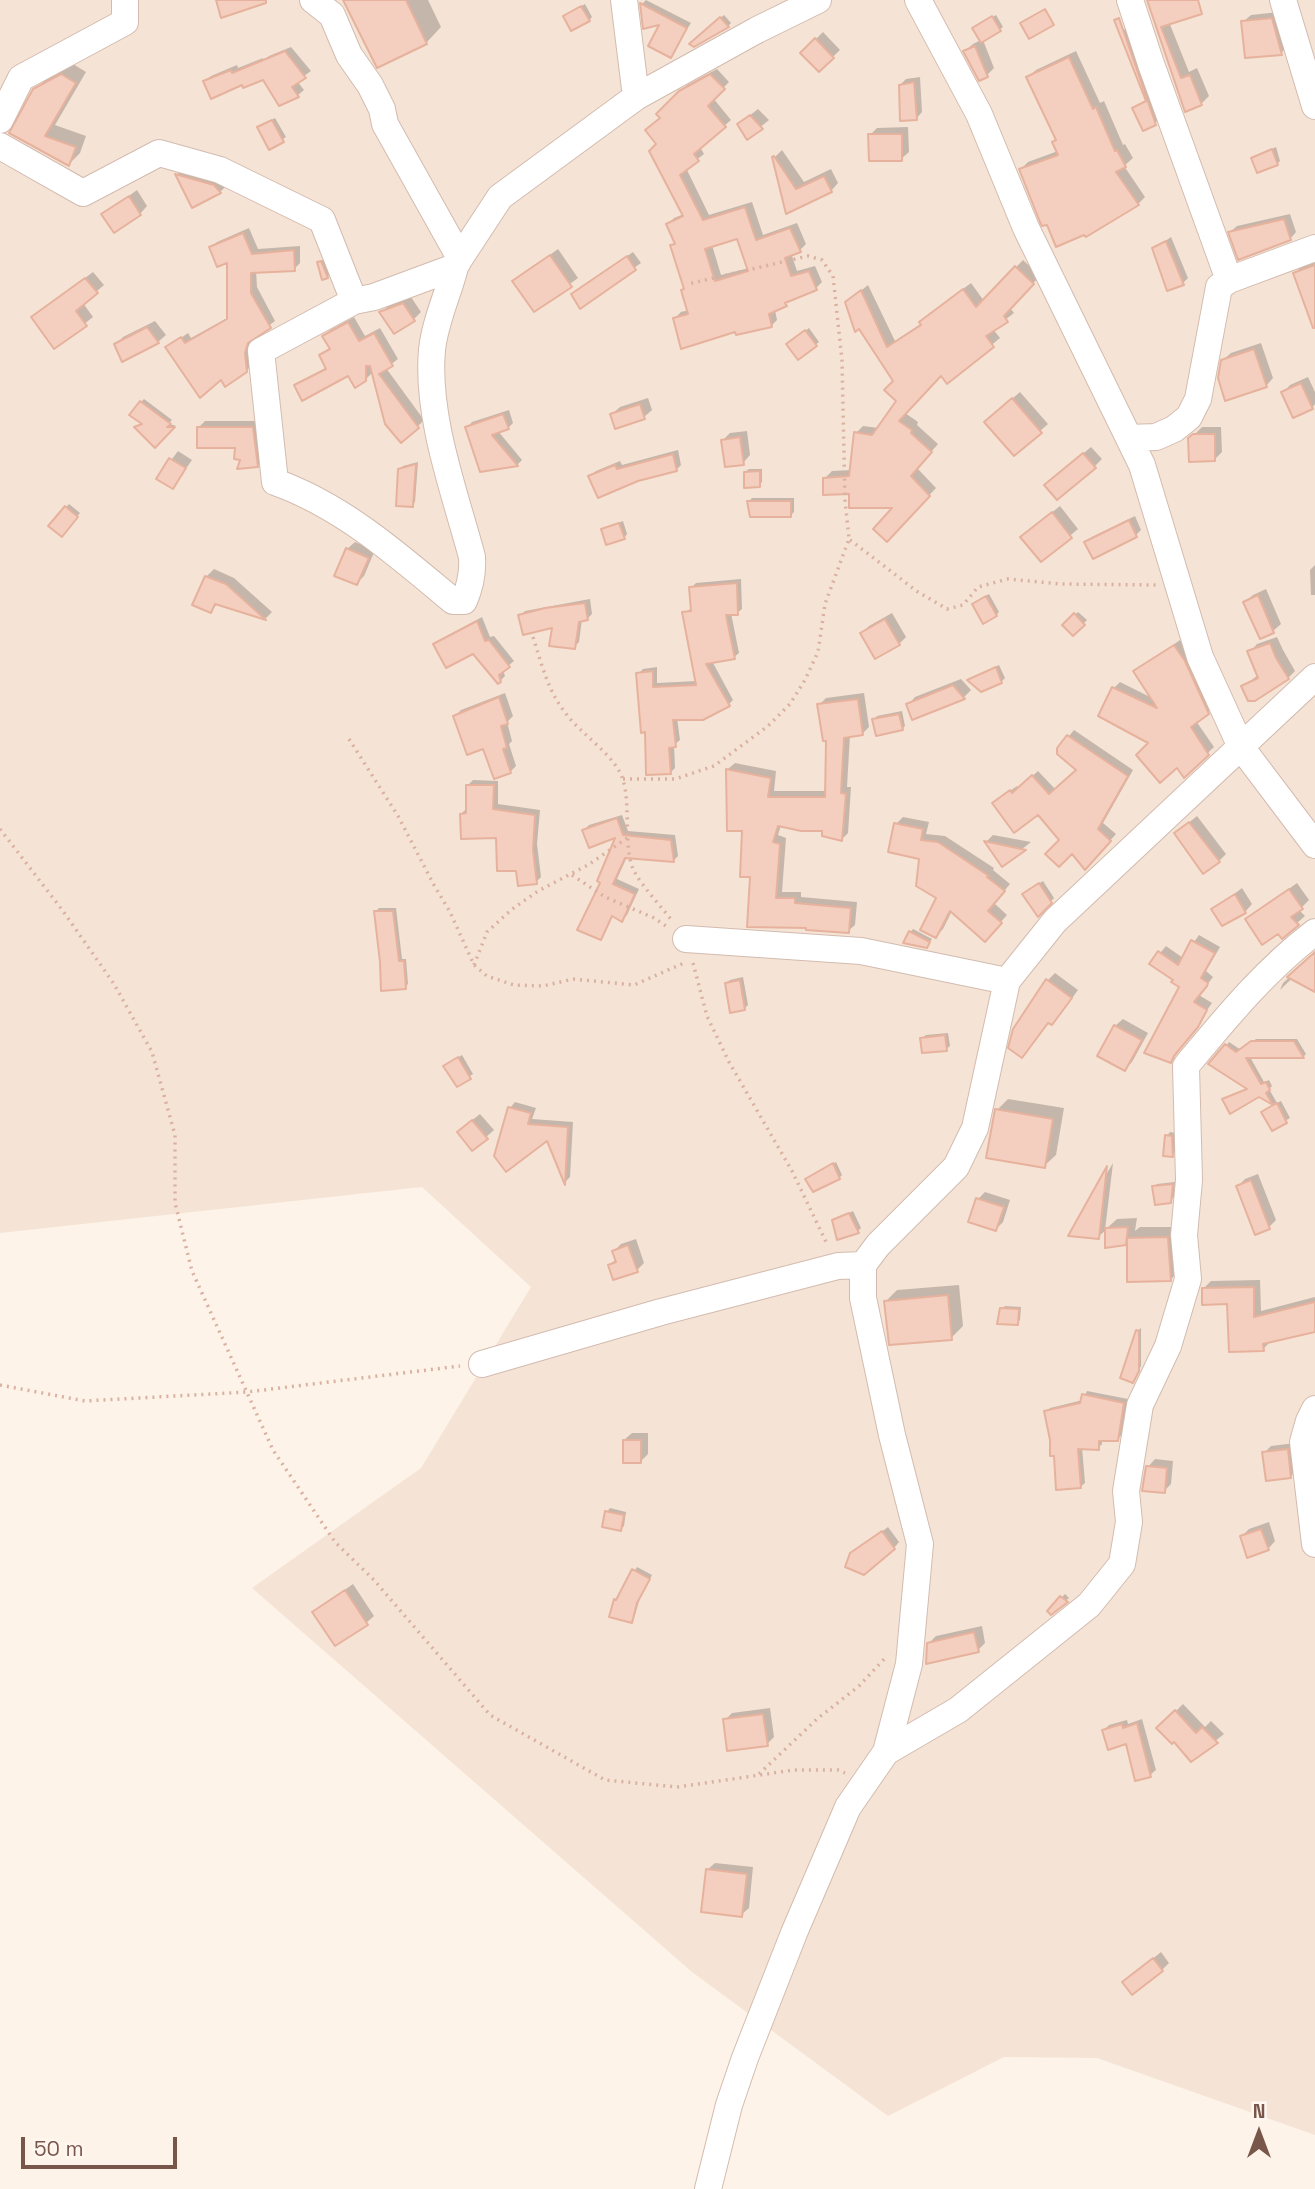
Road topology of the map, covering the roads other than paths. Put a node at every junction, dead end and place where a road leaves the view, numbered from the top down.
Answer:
1 (125, 0) edge
2 (313, 0) edge
3 (624, 0) edge
4 (818, 0) edge
5 (918, 0) edge
6 (1130, 0) edge
7 (1283, 0) edge
8 (636, 97) junction
9 (1315, 106) edge
10 (0, 120) edge
11 (0, 146) edge
12 (1315, 248) edge
13 (458, 262) junction
14 (1229, 280) junction
15 (354, 301) junction
16 (1129, 438) junction
17 (1315, 677) edge
18 (1241, 747) junction
19 (1315, 845) edge
20 (1315, 932) edge
21 (689, 949) road end
22 (1007, 981) junction
23 (863, 1265) junction
24 (482, 1364) road end
25 (1315, 1409) edge
26 (1315, 1544) edge
27 (886, 1752) junction
28 (708, 2189) edge

1 - 10 street
2 - 13 street
3 - 8 street
4 - 8 street
5 - 16 street
6 - 14 street
7 - 9 street
8 - 13 street
11 - 15 street
12 - 14 street
13 - 15 street
13 - 15 street
14 - 16 street
16 - 18 street
17 - 18 street
18 - 19 street
18 - 22 street
20 - 27 street
21 - 22 street
22 - 23 street
23 - 24 street
23 - 27 street
25 - 26 street
27 - 28 street

